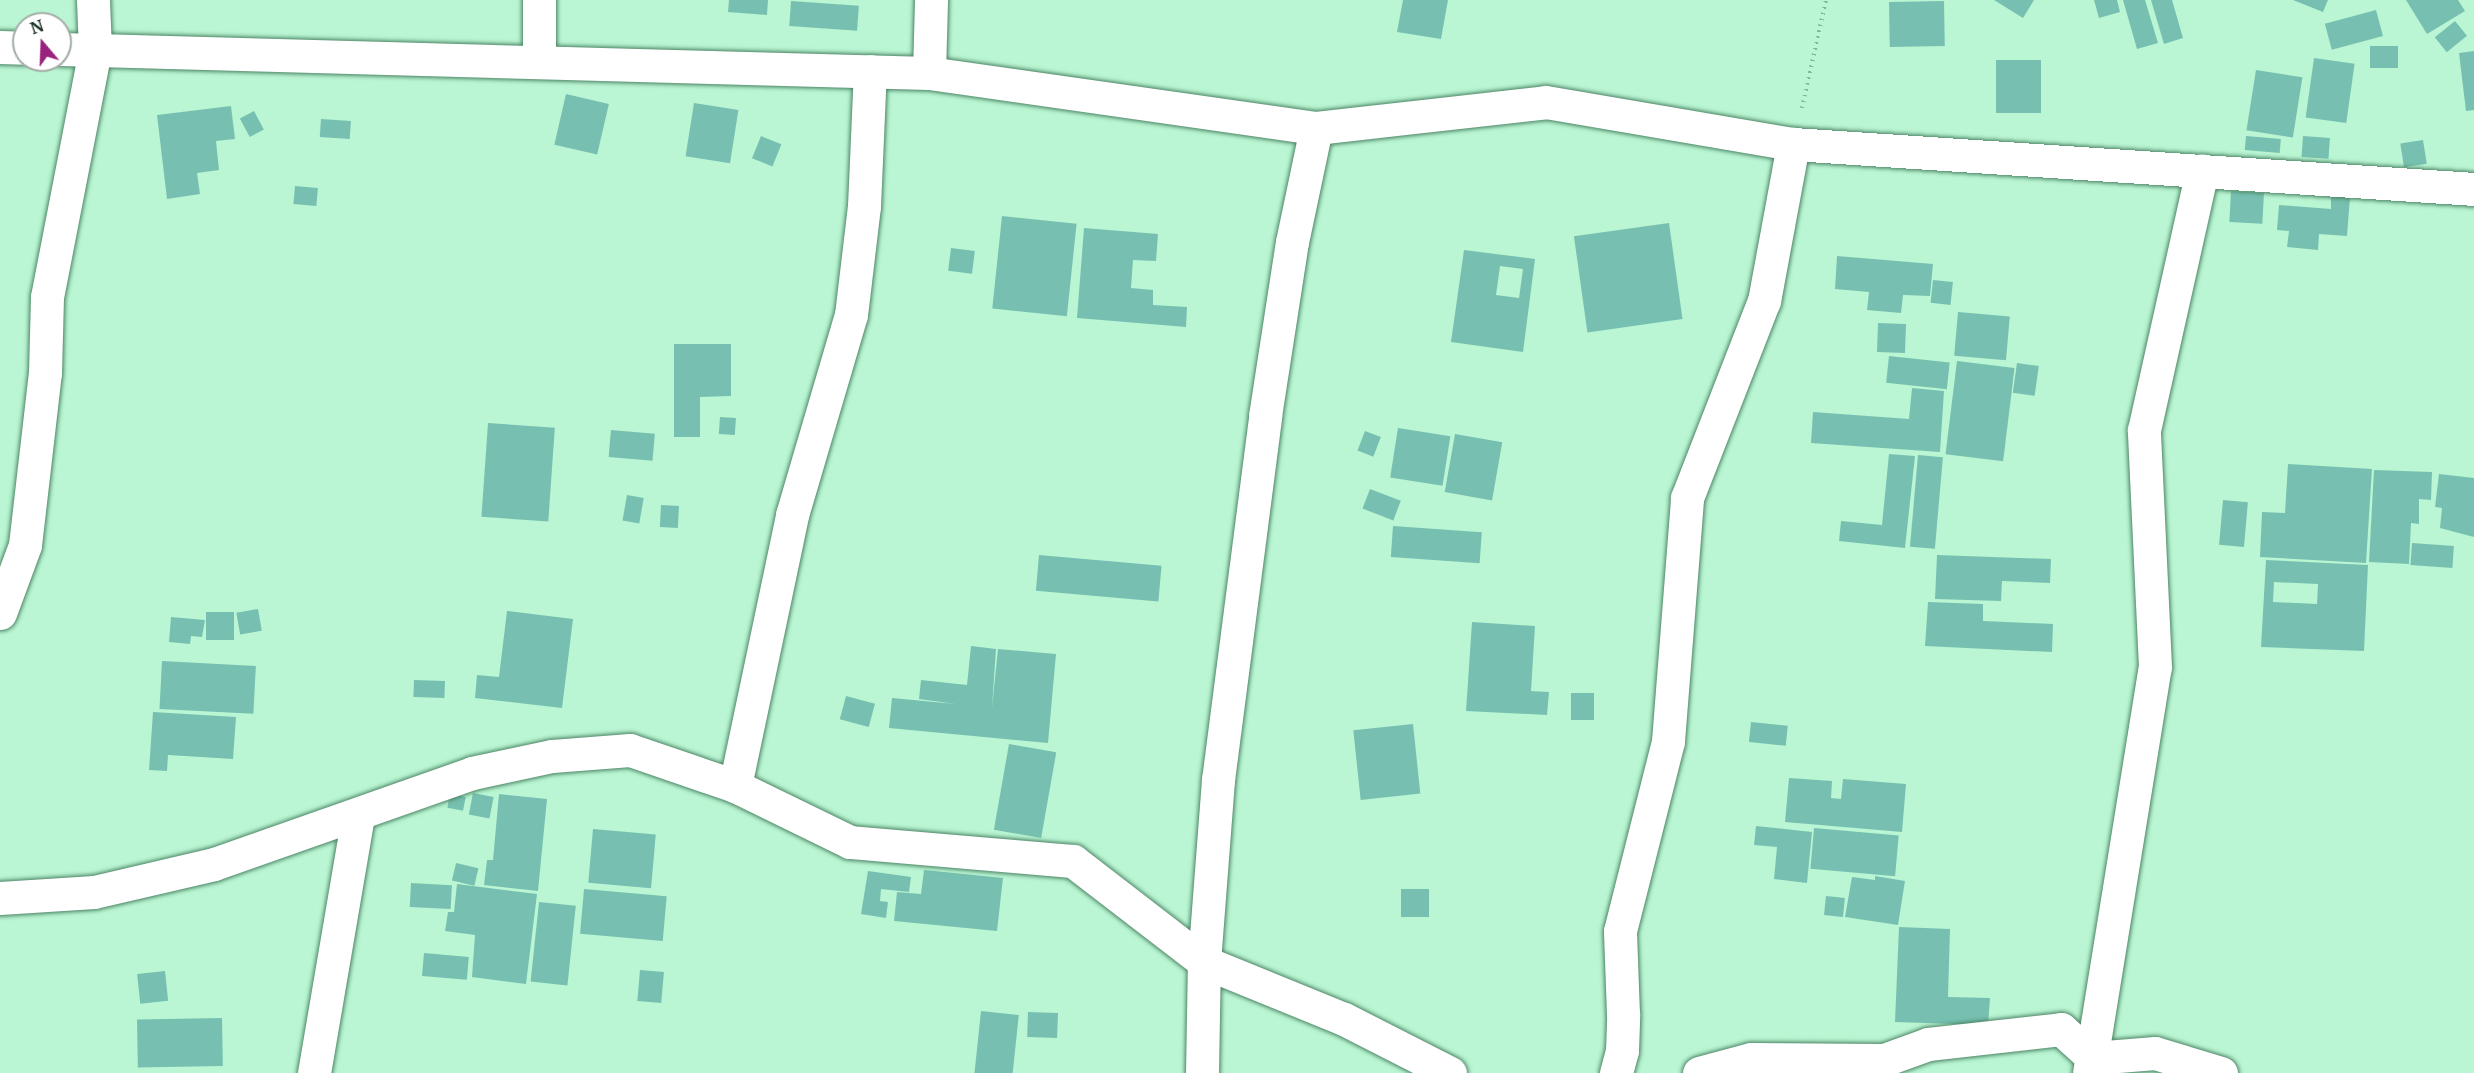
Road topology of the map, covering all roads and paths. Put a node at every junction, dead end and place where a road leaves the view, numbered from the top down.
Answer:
1 (93, 0) edge
2 (539, 0) edge
3 (931, 0) edge
4 (1826, 0) edge
5 (72, 49) edge
6 (95, 50) junction
7 (539, 61) junction
8 (870, 71) junction
9 (929, 73) junction
10 (1316, 128) junction
11 (1793, 144) junction
12 (2202, 170) junction
13 (2474, 189) edge
14 (0, 613) edge
15 (735, 786) junction
16 (358, 815) junction
17 (0, 898) edge
18 (1204, 962) junction
19 (2091, 1065) edge
20 (314, 1073) edge
21 (1202, 1073) edge
22 (1450, 1073) edge
23 (1616, 1073) edge
24 (1699, 1073) edge
25 (2221, 1073) edge

1 - 6 street
2 - 7 street
3 - 9 street
4 - 11 path
5 - 6 street
6 - 7 street
6 - 14 street
7 - 8 street
8 - 9 street
8 - 15 street
9 - 10 street
10 - 11 street
10 - 18 street
11 - 12 street
11 - 23 street
12 - 13 street
12 - 19 street
15 - 16 street
15 - 18 street
16 - 17 street
16 - 20 street
18 - 21 street
18 - 22 street
19 - 24 street
19 - 25 street

